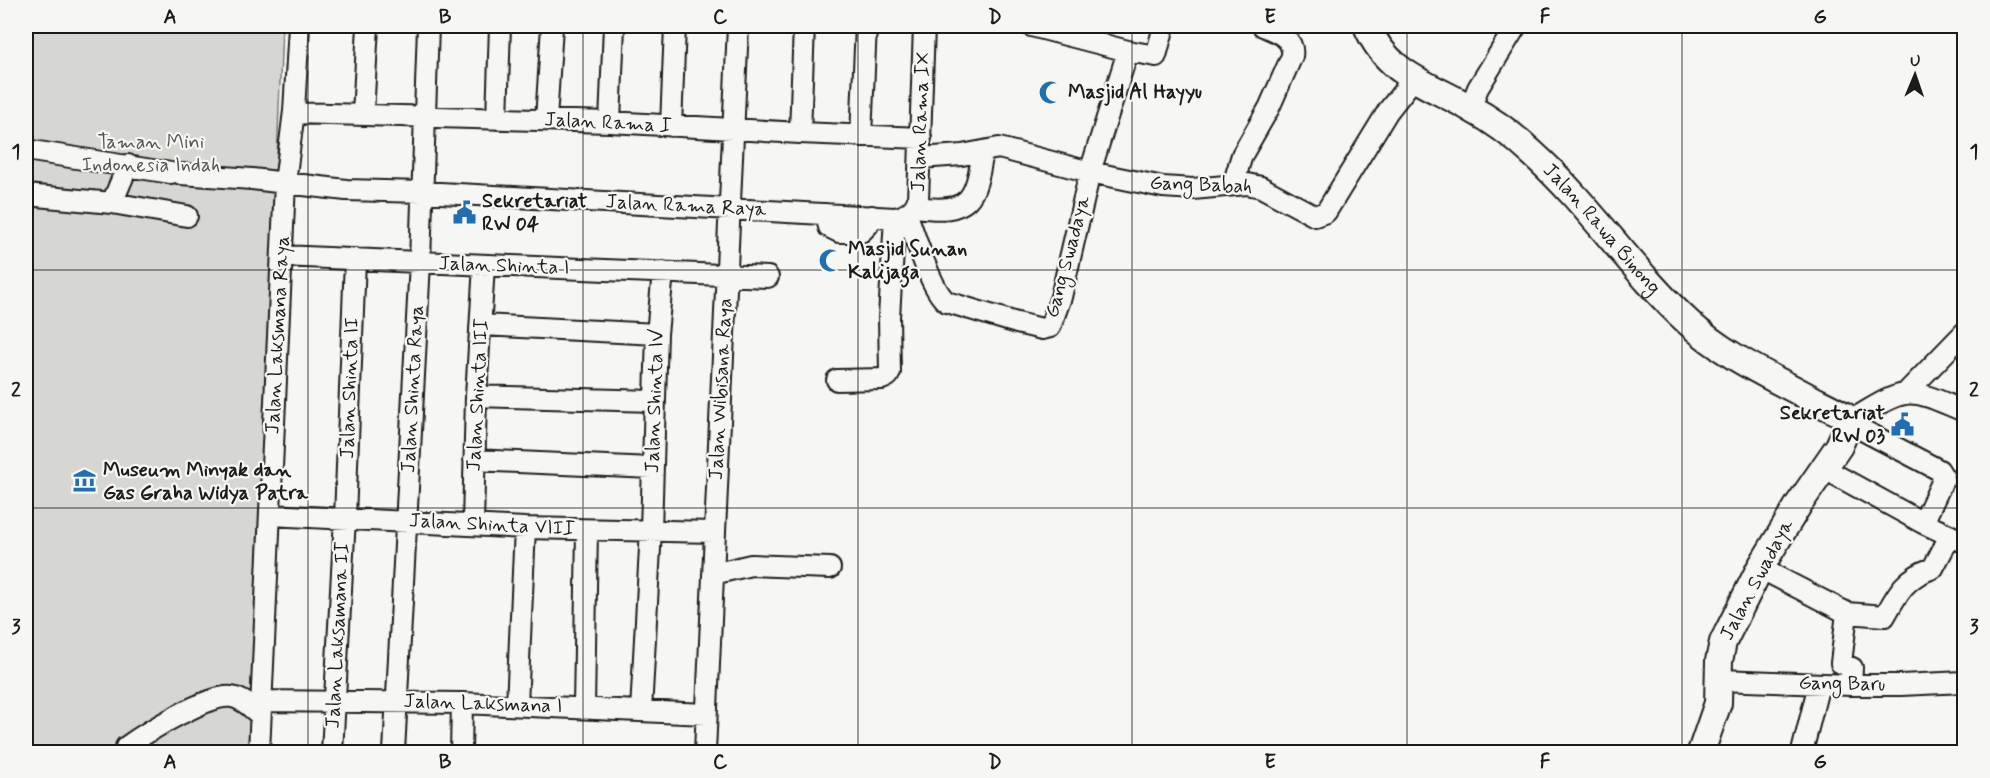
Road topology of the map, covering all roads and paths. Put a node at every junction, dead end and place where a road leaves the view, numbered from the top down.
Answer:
1 (299, 26) edge
2 (368, 26) edge
3 (428, 26) edge
4 (500, 26) edge
5 (552, 26) edge
6 (614, 26) edge
7 (675, 26) edge
8 (738, 26) edge
9 (804, 26) edge
10 (866, 26) edge
11 (924, 26) edge
12 (1031, 26) edge
13 (1164, 26) edge
14 (1263, 26) edge
15 (1516, 26) edge
16 (1374, 30) edge
17 (1128, 51) junction
18 (1413, 79) junction
19 (1470, 108) junction
20 (294, 113) junction
21 (363, 114) junction
22 (425, 116) junction
23 (497, 118) junction
24 (546, 120) junction
25 (610, 122) junction
26 (671, 126) junction
27 (732, 129) junction
28 (800, 133) junction
29 (861, 136) junction
30 (921, 148) junction
31 (26, 150) edge
32 (983, 151) junction
33 (128, 165) junction
34 (1090, 172) junction
35 (285, 183) junction
36 (1233, 185) junction
37 (422, 192) junction
38 (26, 195) edge
39 (112, 203) junction
40 (729, 208) junction
41 (906, 213) junction
42 (187, 216) dead end
43 (282, 256) junction
44 (355, 259) junction
45 (420, 262) junction
46 (484, 265) junction
47 (663, 272) junction
48 (726, 275) junction
49 (768, 277) dead end
50 (481, 325) junction
51 (1965, 333) edge
52 (657, 334) junction
53 (837, 380) dead end
54 (1905, 394) junction
55 (476, 396) junction
56 (654, 401) junction
57 (1965, 411) edge
58 (1849, 422) junction
59 (474, 460) junction
60 (652, 468) junction
61 (1823, 468) junction
62 (270, 515) junction
63 (345, 518) junction
64 (407, 520) junction
65 (1923, 523) junction
66 (473, 525) junction
67 (525, 528) junction
68 (587, 530) junction
69 (651, 530) junction
70 (714, 532) junction
71 (1957, 539) edge
72 (830, 568) dead end
73 (1760, 568) junction
74 (713, 574) junction
75 (1847, 613) junction
76 (1720, 680) junction
77 (1965, 682) edge
78 (1819, 684) junction
79 (1851, 685) junction
80 (334, 702) junction
81 (396, 702) junction
82 (462, 703) junction
83 (518, 705) junction
84 (584, 707) junction
85 (260, 708) junction
86 (641, 711) junction
87 (706, 714) junction
88 (126, 747) dead end
89 (259, 753) edge
90 (332, 753) edge
91 (394, 753) edge
92 (461, 753) edge
93 (705, 753) edge
94 (1701, 753) edge
95 (1802, 753) edge

1 - 20 street, Jalan Laksmana Raya
2 - 21 street
3 - 22 street, Jalan Shinta Raya
4 - 23 street
5 - 24 street
6 - 25 street
7 - 26 street
8 - 27 street, Jalan Wibisana Raya
9 - 28 street
10 - 29 street
11 - 30 street, Jalan Rama IX
12 - 17 street
13 - 17 street
14 - 36 street
15 - 19 street
16 - 18 main road, Jalan Rawa Binong
17 - 34 street, Gang Swadaya
18 - 19 main road, Jalan Rawa Binong
18 - 36 street, Gang Babah
19 - 58 main road, Jalan Rawa Binong
20 - 21 street, Jalan Rama I
20 - 35 street, Jalan Laksmana Raya
21 - 22 street, Jalan Rama I
22 - 23 street, Jalan Rama I
22 - 37 street, Jalan Shinta Raya
23 - 24 street, Jalan Rama I
24 - 25 street, Jalan Rama I
25 - 26 street, Jalan Rama I
26 - 27 street, Jalan Rama I
27 - 28 street, Jalan Rama I
27 - 40 street, Jalan Wibisana Raya
28 - 29 street, Jalan Rama I
29 - 30 street, Jalan Rama I
30 - 32 street, Jalan Rama I
30 - 41 street, Jalan Rama IX
31 - 33 street, Jalan Rama Raya
32 - 34 street, Gang Babah
32 - 41 street, Jalan Rama Raya
33 - 35 street, Jalan Rama Raya
33 - 39 street
34 - 36 street, Gang Babah
34 - 41 street, Gang Swadaya
35 - 37 street, Jalan Rama Raya
35 - 43 street, Jalan Laksmana Raya
37 - 40 street, Jalan Rama Raya
37 - 45 street, Jalan Shinta Raya
38 - 39 street
39 - 42 street
40 - 41 street, Jalan Rama Raya
40 - 48 street, Jalan Wibisana Raya
41 - 53 street, Jalan Rama IX
43 - 44 street, Jalan Shinta I
43 - 62 street, Jalan Laksmana Raya
44 - 45 street, Jalan Shinta I
44 - 63 street, Jalan Shinta II
45 - 46 street, Jalan Shinta I
45 - 64 street, Jalan Shinta Raya
46 - 47 street, Jalan Shinta I
46 - 50 street, Jalan Shinta III
47 - 48 street, Jalan Shinta I
47 - 52 street, Jalan Shinta IV
48 - 49 street, Jalan Shinta I
48 - 70 street, Jalan Wibisana Raya
50 - 52 street
50 - 55 street, Jalan Shinta III
51 - 54 street
52 - 56 street, Jalan Shinta IV
54 - 57 street
54 - 58 street
55 - 56 street
55 - 59 street, Jalan Shinta III
56 - 60 street, Jalan Shinta IV
58 - 61 main road, Jalan Swadaya
58 - 65 street
59 - 60 street
59 - 66 street, Jalan Shinta III
60 - 69 street, Jalan Shinta IV
61 - 65 street
61 - 73 main road, Jalan Swadaya
62 - 63 street, Jalan Shinta VIII
62 - 85 street, Jalan Laksmana Raya
63 - 64 street, Jalan Shinta VIII
63 - 80 street, Jalan Laksamana II
64 - 66 street, Jalan Shinta VIII
64 - 81 street, Jalan Shinta Raya
65 - 71 street
66 - 67 street, Jalan Shinta VIII
67 - 68 street, Jalan Shinta VIII
67 - 83 street
68 - 69 street, Jalan Shinta VIII
68 - 84 street
69 - 70 street, Jalan Shinta VIII
69 - 86 street, Jalan Shinta IV
70 - 74 street, Jalan Wibisana Raya
71 - 75 street
72 - 74 street
73 - 75 street
73 - 76 main road, Jalan Swadaya
74 - 87 street, Jalan Wibisana Raya
75 - 79 street
76 - 78 street, Gang Baru
76 - 94 main road, Jalan Swadaya
77 - 79 street, Gang Baru
78 - 79 street, Gang Baru
78 - 95 street
80 - 81 street, Jalan Laksmana I
80 - 85 street, Jalan Laksmana I
80 - 90 street, Jalan Laksamana II
81 - 82 street, Jalan Laksmana I
81 - 91 street, Jalan Shinta Raya
82 - 83 street, Jalan Laksmana I
82 - 92 street
83 - 84 street, Jalan Laksmana I
84 - 86 street, Jalan Laksmana I
85 - 88 street
85 - 89 street, Jalan Laksmana Raya
86 - 87 street, Jalan Laksmana I
87 - 93 street, Jalan Wibisana Raya

